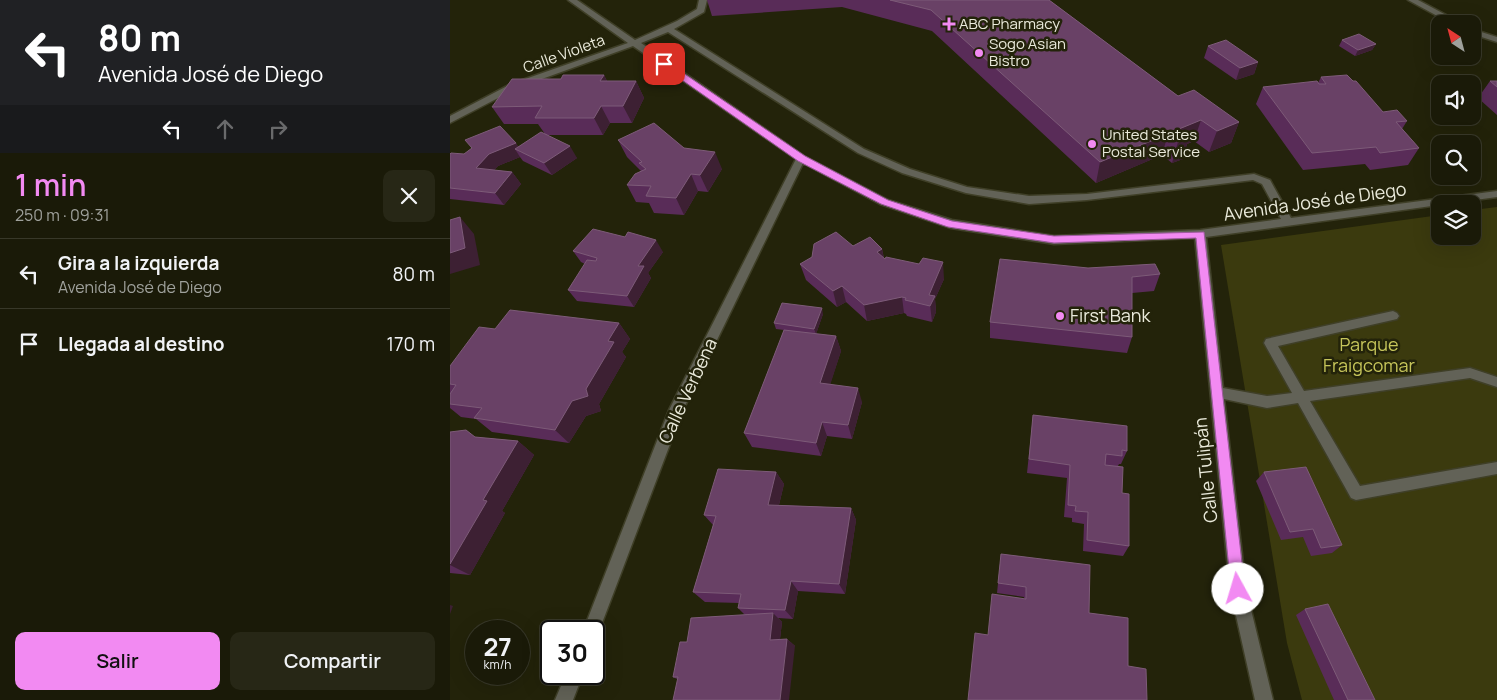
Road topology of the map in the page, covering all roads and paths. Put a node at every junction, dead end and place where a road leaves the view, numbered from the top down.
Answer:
1 (572, 0) edge
2 (703, 0) edge
3 (1412, 0) edge
4 (1441, 15) edge
5 (668, 28) junction
6 (1481, 34) edge
7 (1497, 40) edge
8 (634, 43) junction
9 (450, 120) edge
10 (801, 158) junction
11 (1497, 194) edge
12 (1288, 222) junction
13 (1200, 234) junction
14 (1393, 316) dead end
15 (1497, 382) edge
16 (1217, 392) junction
17 (1299, 396) junction
18 (1497, 468) edge
19 (594, 620) edge
20 (570, 685) edge
21 (564, 700) edge
22 (1264, 700) edge

1 - 8 street, Avenida José de Diego
2 - 5 street, Calle Violeta
3 - 4 street
5 - 8 street, Calle Violeta
5 - 12 street
6 - 7 street
8 - 9 street, Calle Violeta
8 - 10 street, Avenida José de Diego
10 - 13 street, Avenida José de Diego
10 - 19 street, Calle Verbena
11 - 12 street, Avenida José de Diego
12 - 13 street, Avenida José de Diego
13 - 16 street, Calle Tulipán
14 - 17 street
15 - 17 street
16 - 17 street
16 - 22 street, Calle Tulipán
17 - 18 street
20 - 21 street

